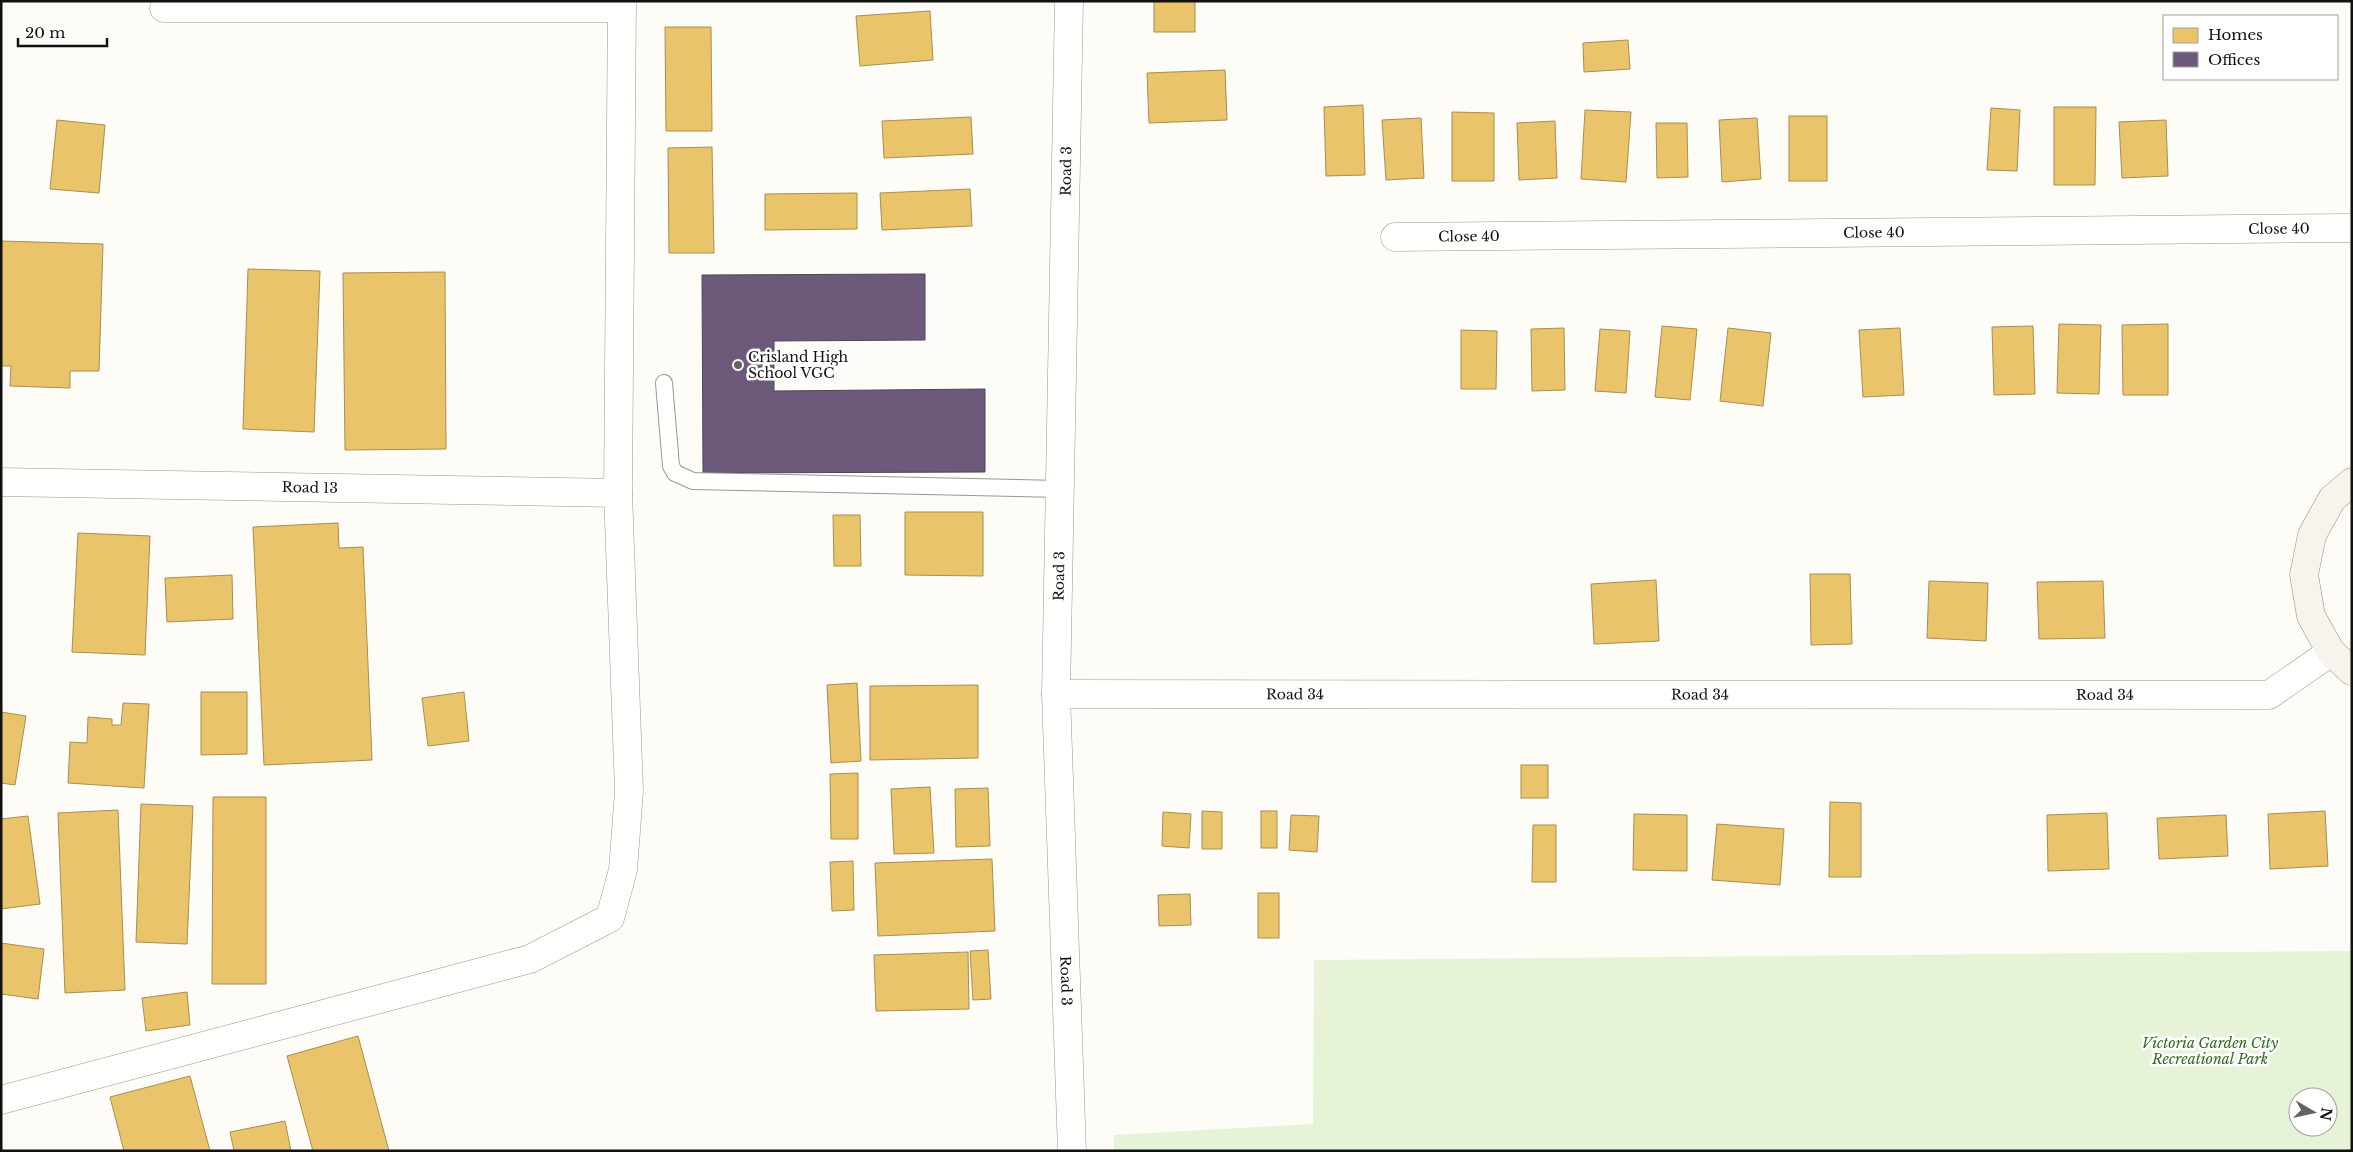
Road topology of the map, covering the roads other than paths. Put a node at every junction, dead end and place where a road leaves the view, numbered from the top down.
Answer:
1 (1070, 1) edge
2 (621, 4) edge
3 (164, 8) dead end
4 (2352, 228) edge
5 (1395, 237) dead end
6 (664, 383) dead end
7 (1, 482) edge
8 (2352, 482) edge
9 (1060, 489) junction
10 (618, 493) junction
11 (2331, 652) junction
12 (2352, 671) edge
13 (1056, 694) junction
14 (1, 1100) edge
15 (1072, 1151) edge

1 - 9 street, Road 3
2 - 3 street
2 - 10 street
4 - 5 street, Close 40
6 - 9 lane
7 - 10 street, Road 13
8 - 11 street
9 - 13 street, Road 3
10 - 14 street
11 - 12 street
11 - 13 street, Road 34
13 - 15 street, Road 3

